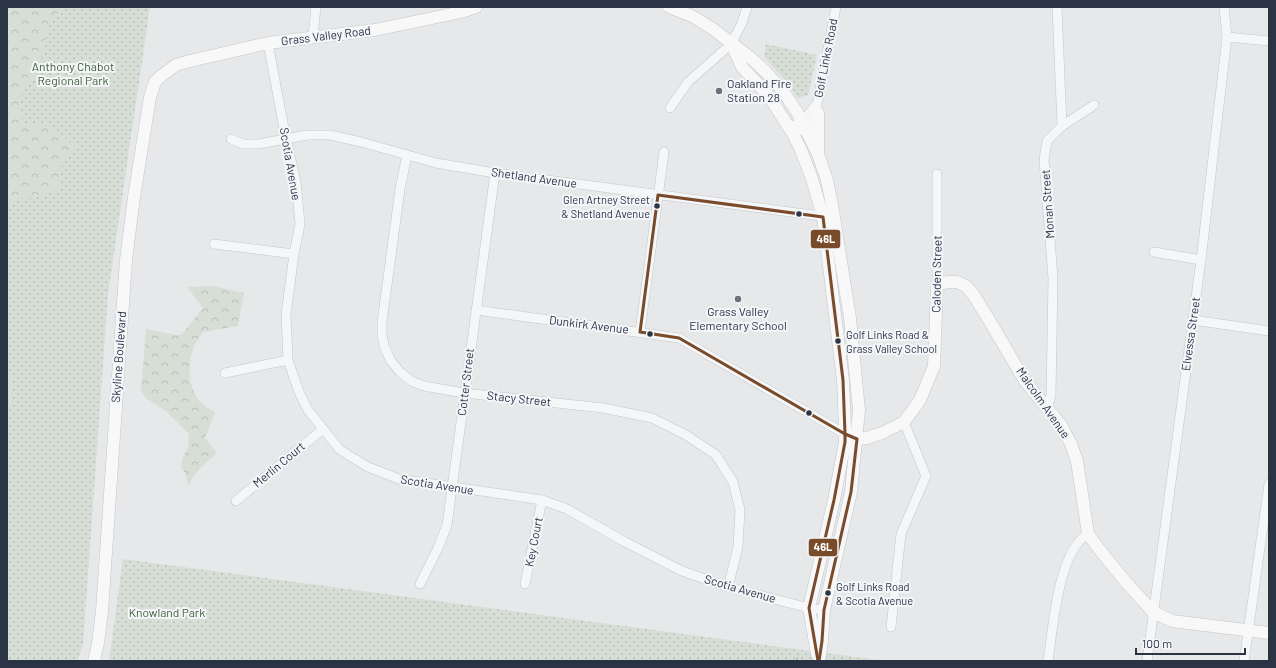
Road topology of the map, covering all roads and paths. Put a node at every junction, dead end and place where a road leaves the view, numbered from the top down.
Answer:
1 (316, 7) edge
2 (476, 7) edge
3 (669, 7) edge
4 (747, 7) edge
5 (836, 7) edge
6 (1056, 7) edge
7 (1224, 7) edge
8 (313, 37) junction
9 (1227, 37) junction
10 (1269, 41) edge
11 (268, 43) junction
12 (731, 44) junction
13 (176, 65) joint
14 (1094, 105) dead end
15 (670, 108) dead end
16 (815, 108) junction
17 (804, 124) junction
18 (1062, 126) junction
19 (791, 130) junction
20 (231, 139) dead end
21 (286, 139) junction
22 (664, 152) dead end
23 (818, 154) junction
24 (407, 155) junction
25 (495, 174) junction
26 (937, 174) dead end
27 (658, 194) junction
28 (828, 217) junction
29 (214, 244) dead end
30 (1154, 252) dead end
31 (294, 254) junction
32 (1201, 260) junction
33 (937, 285) junction
34 (476, 310) junction
35 (1193, 320) junction
36 (1269, 331) edge
37 (640, 332) junction
38 (288, 360) junction
39 (225, 373) dead end
40 (464, 393) junction
41 (1047, 407) junction
42 (904, 422) junction
43 (323, 429) junction
44 (845, 434) junction
45 (857, 439) junction
46 (1269, 484) edge
47 (452, 488) junction
48 (542, 500) junction
49 (236, 501) dead end
50 (1088, 534) junction
51 (420, 584) dead end
52 (525, 584) dead end
53 (728, 587) junction
54 (809, 608) junction
55 (824, 610) junction
56 (1153, 612) junction
57 (891, 627) dead end
58 (1248, 630) junction
59 (1269, 633) edge
60 (94, 661) edge
61 (819, 661) edge
62 (1048, 661) edge
63 (1147, 661) edge
64 (1244, 661) edge

1 - 8 street
2 - 8 main road, Grass Valley Road
3 - 12 main road
4 - 12 street
5 - 16 street, Golf Links Road
6 - 18 street
7 - 9 street, Elvessa Street
8 - 11 main road, Grass Valley Road
9 - 10 street
9 - 32 street, Elvessa Street
11 - 13 main road, Grass Valley Road
11 - 21 street, Scotia Avenue
12 - 15 street
12 - 17 main road
12 - 19 main road
13 - 60 main road, Skyline Boulevard
14 - 18 street, Monan Street
16 - 17 street, Golf Links Road
16 - 23 main road
17 - 19 street, Golf Links Road
17 - 23 main road
18 - 41 street, Monan Street
19 - 28 main road
20 - 21 street, Shetland Avenue
21 - 24 street, Shetland Avenue
21 - 31 street, Scotia Avenue
22 - 27 street
23 - 28 main road
24 - 25 street, Shetland Avenue
24 - 40 street, Stacy Street
25 - 27 street, Shetland Avenue
25 - 34 street, Cotter Street
26 - 33 street, Caloden Street
27 - 28 street, Shetland Avenue
27 - 37 street
28 - 44 main road
28 - 45 main road
29 - 31 street
30 - 32 street
31 - 38 street, Scotia Avenue
32 - 35 street, Elvessa Street
33 - 41 main road, Malcolm Avenue
33 - 42 main road, Caloden Street
34 - 37 street, Dunkirk Avenue
34 - 40 street, Cotter Street
35 - 36 street
35 - 56 street, Elvessa Street
37 - 44 street, Dunkirk Avenue
38 - 39 street
38 - 43 street, Scotia Avenue
40 - 47 street, Cotter Street
40 - 53 street, Stacy Street
41 - 50 main road, Malcolm Avenue
42 - 45 main road, Caloden Street
42 - 57 street
43 - 47 street, Scotia Avenue
43 - 49 street, Merlin Court
44 - 45 main road
44 - 54 main road
45 - 55 main road
46 - 58 street
47 - 48 street, Scotia Avenue
47 - 51 street, Cotter Street
48 - 52 street, Key Court
48 - 53 street, Scotia Avenue
50 - 56 main road, Malcolm Avenue
50 - 62 street
53 - 54 street, Scotia Avenue
54 - 55 street, Scotia Avenue
54 - 61 main road
55 - 61 main road
56 - 58 main road, Malcolm Avenue
56 - 63 street, Elvessa Street
58 - 59 main road, Malcolm Avenue
58 - 64 street

